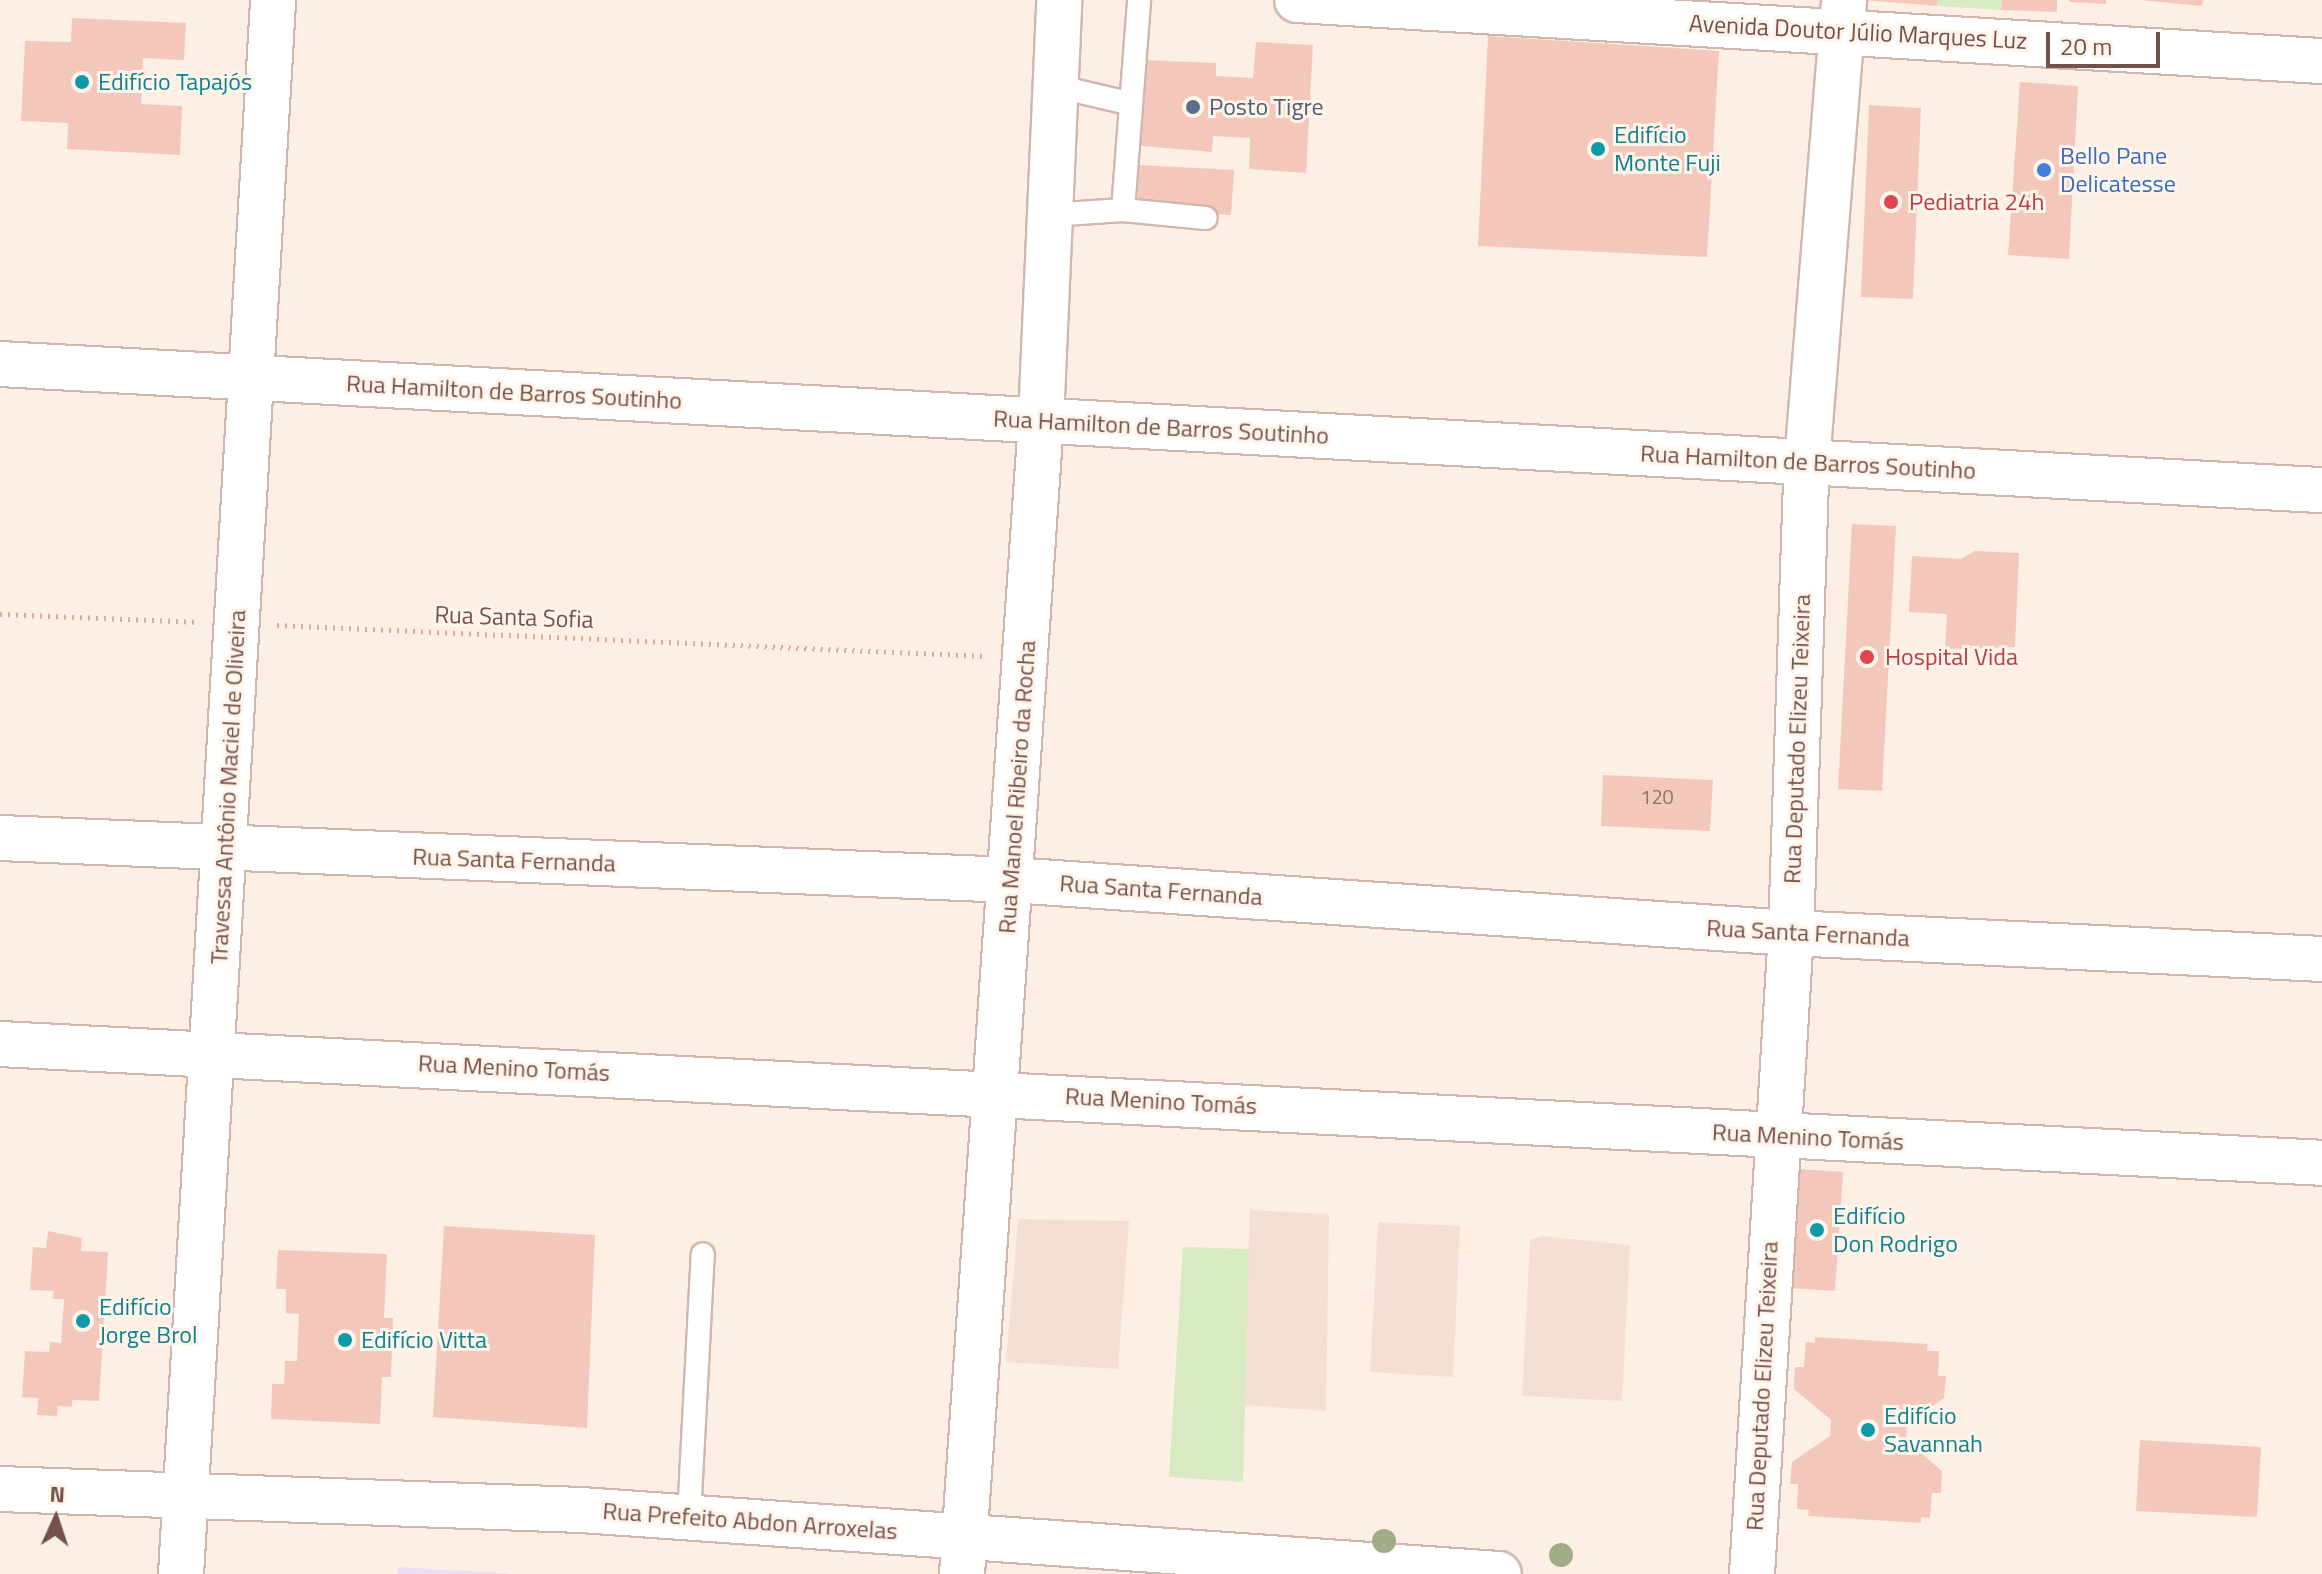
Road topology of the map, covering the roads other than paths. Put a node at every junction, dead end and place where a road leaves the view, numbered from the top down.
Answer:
1 (273, 0) edge
2 (1059, 0) edge
3 (1139, 0) edge
4 (1297, 0) edge
5 (1843, 15) edge
6 (2322, 61) edge
7 (1055, 86) junction
8 (1128, 103) junction
9 (1123, 210) junction
10 (1050, 215) junction
11 (1206, 218) dead end
12 (0, 364) edge
13 (252, 378) junction
14 (1041, 420) junction
15 (1807, 462) junction
16 (2322, 490) edge
17 (0, 838) edge
18 (224, 848) junction
19 (1011, 880) junction
20 (1791, 933) junction
21 (2322, 959) edge
22 (0, 1044) edge
23 (213, 1053) junction
24 (996, 1092) junction
25 (1776, 1135) junction
26 (2322, 1163) edge
27 (703, 1254) dead end
28 (0, 1489) edge
29 (184, 1496) junction
30 (689, 1517) junction
31 (962, 1554) edge
32 (181, 1574) edge
33 (1499, 1574) edge
34 (1752, 1574) edge

1 - 13 street, Travessa Antônio Maciel de Oliveira
2 - 7 street, Rua Manoel Ribeiro da Rocha
3 - 8 lane
4 - 5 street, Avenida Doutor Júlio Marques Luz
5 - 6 street, Avenida Doutor Júlio Marques Luz
5 - 15 street, Rua Deputado Elizeu Teixeira
7 - 8 lane
7 - 10 street, Rua Manoel Ribeiro da Rocha
8 - 9 lane
9 - 10 lane
9 - 11 lane
10 - 14 street, Rua Manoel Ribeiro da Rocha
12 - 13 street, Rua Hamilton de Barros Soutinho
13 - 14 street, Rua Hamilton de Barros Soutinho
13 - 18 street, Travessa Antônio Maciel de Oliveira
14 - 15 street, Rua Hamilton de Barros Soutinho
14 - 19 street, Rua Manoel Ribeiro da Rocha
15 - 16 street, Rua Hamilton de Barros Soutinho
15 - 20 street, Rua Deputado Elizeu Teixeira
17 - 18 street, Rua Santa Fernanda
18 - 19 street, Rua Santa Fernanda
18 - 23 street, Travessa Antônio Maciel de Oliveira
19 - 20 street, Rua Santa Fernanda
19 - 24 street, Rua Manoel Ribeiro da Rocha
20 - 21 street, Rua Santa Fernanda
20 - 25 street, Rua Deputado Elizeu Teixeira
22 - 23 street, Rua Menino Tomás
23 - 24 street, Rua Menino Tomás
23 - 29 street, Travessa Antônio Maciel de Oliveira
24 - 25 street, Rua Menino Tomás
24 - 31 street, Rua Manoel Ribeiro da Rocha
25 - 26 street, Rua Menino Tomás
25 - 34 street, Rua Deputado Elizeu Teixeira
27 - 30 lane
28 - 29 street, Rua Prefeito Abdon Arroxelas
29 - 30 street, Rua Prefeito Abdon Arroxelas
29 - 32 street, Travessa Antônio Maciel de Oliveira
30 - 31 street, Rua Prefeito Abdon Arroxelas
31 - 33 street, Rua Prefeito Abdon Arroxelas

